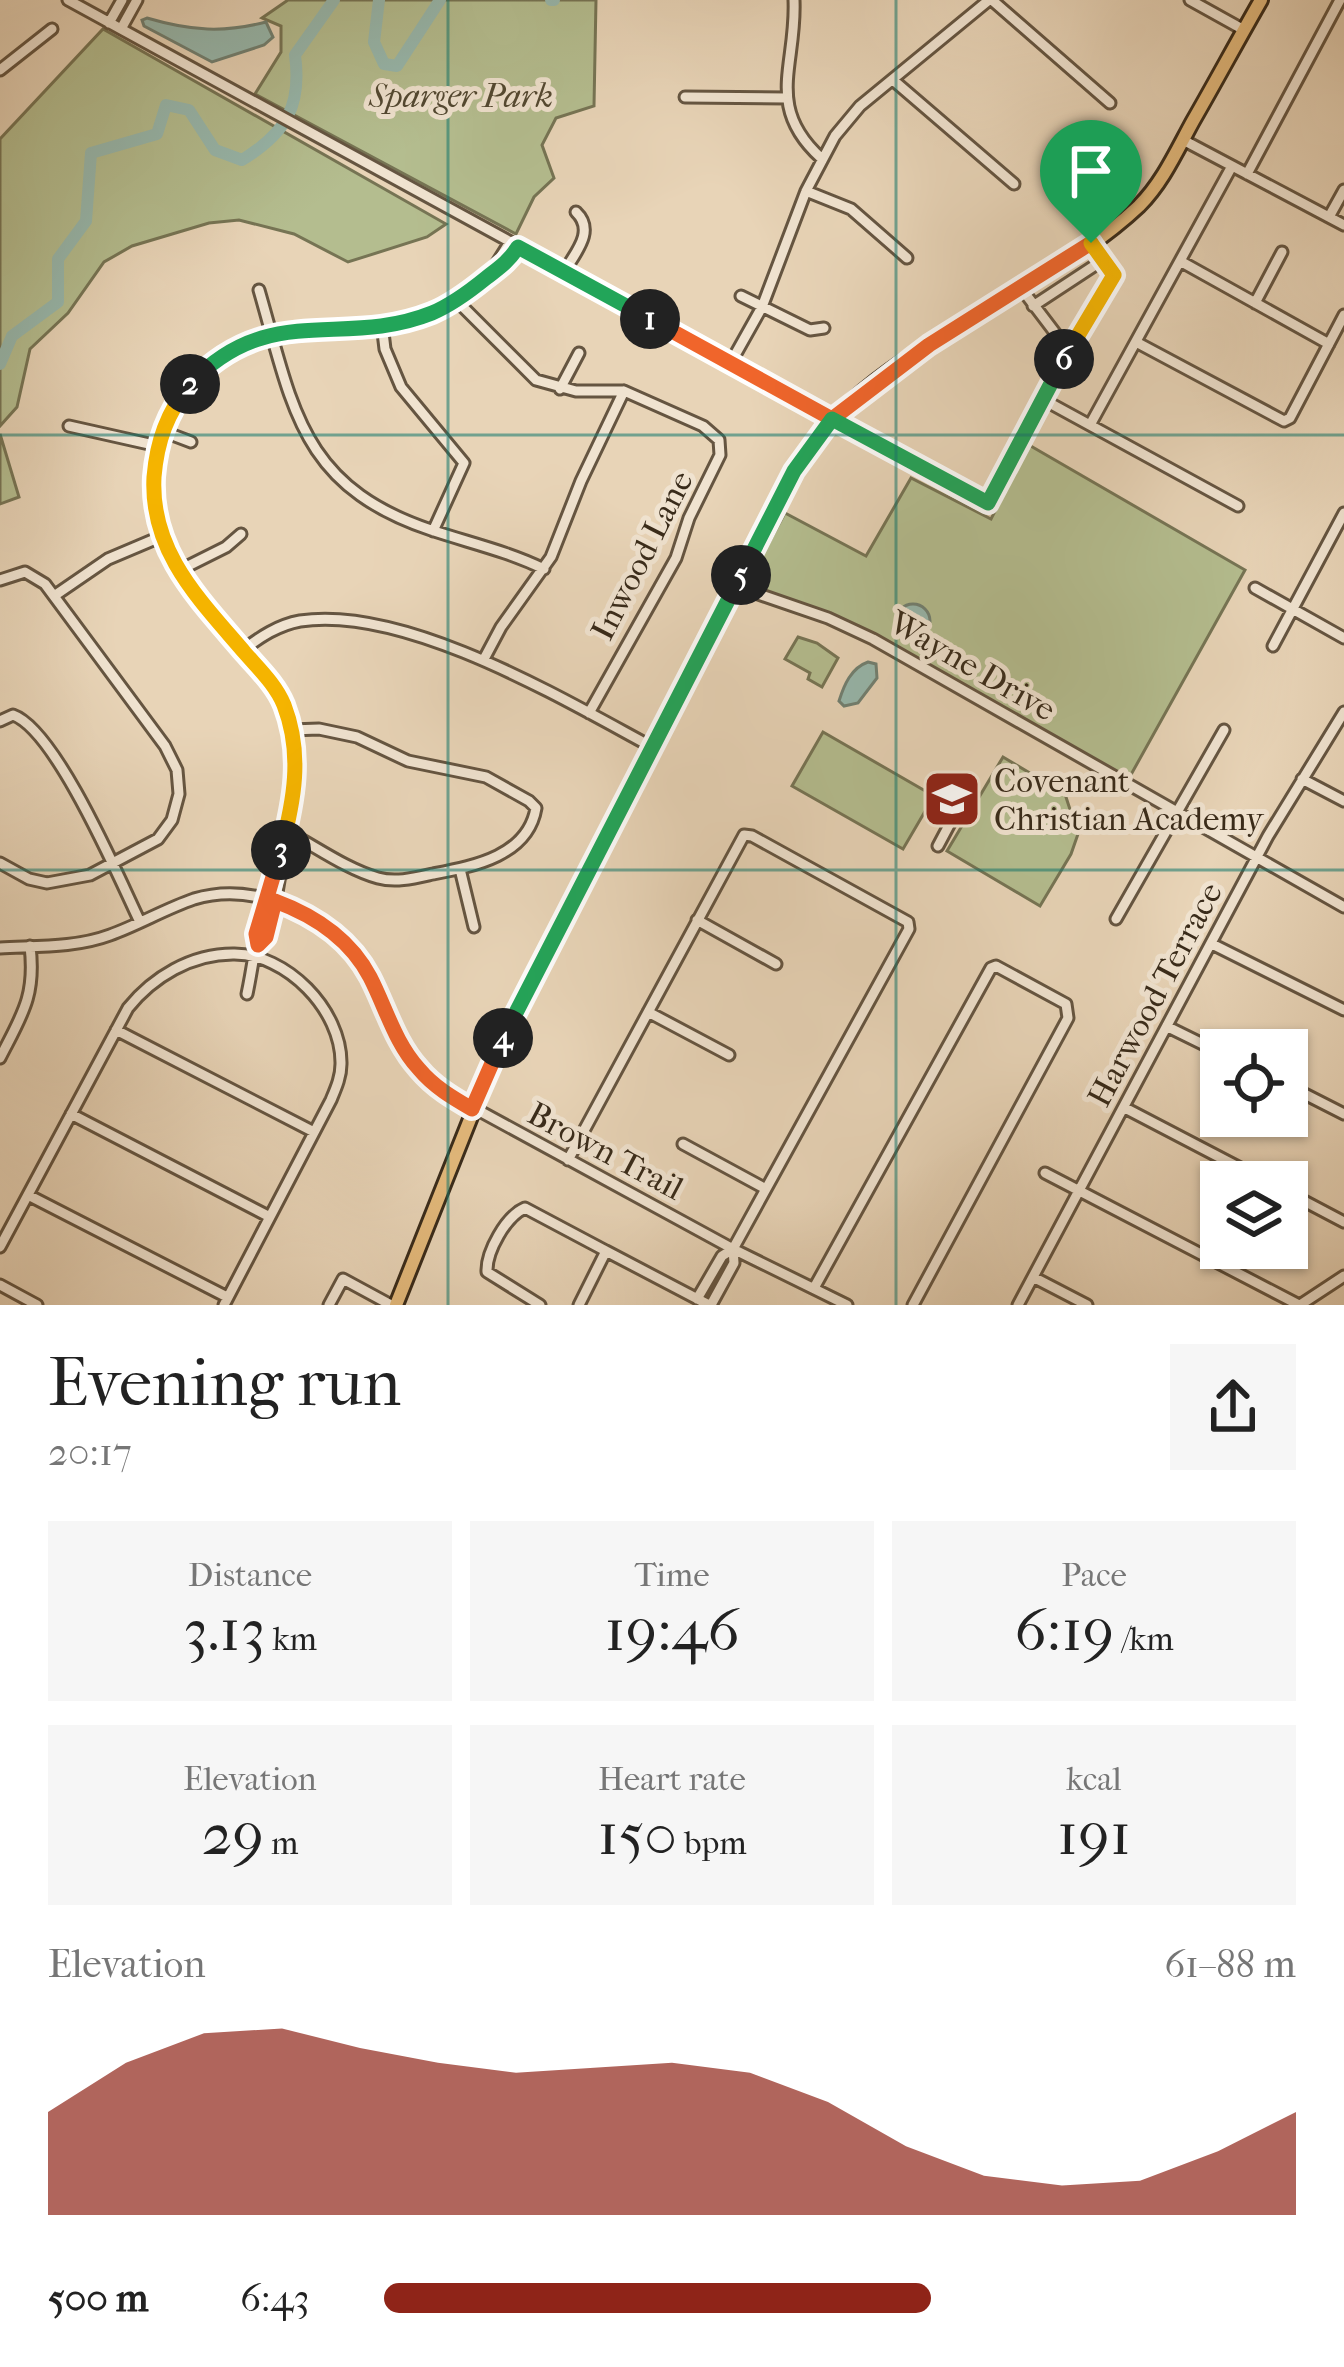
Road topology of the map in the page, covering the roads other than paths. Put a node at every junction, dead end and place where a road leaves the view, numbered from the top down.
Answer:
1 (68, 0) edge
2 (122, 0) edge
3 (137, 0) edge
4 (794, 0) edge
5 (991, 0) edge
6 (1190, 0) edge
7 (1261, 0) edge
8 (1340, 0) edge
9 (109, 23) junction
10 (52, 29) dead end
11 (121, 29) junction
12 (1244, 30) junction
13 (0, 70) edge
14 (893, 80) junction
15 (685, 97) dead end
16 (786, 98) junction
17 (1110, 103) dead end
18 (1183, 140) junction
19 (821, 158) junction
20 (1232, 166) junction
21 (1247, 174) junction
22 (1014, 184) dead end
23 (1344, 190) edge
24 (806, 191) junction
25 (576, 212) dead end
26 (1329, 217) junction
27 (1344, 225) edge
28 (1091, 243) junction
29 (514, 245) junction
30 (1282, 252) dead end
31 (908, 258) dead end
32 (1103, 260) junction
33 (1180, 261) junction
34 (563, 272) junction
35 (1021, 288) junction
36 (259, 290) dead end
37 (741, 296) dead end
38 (456, 300) junction
39 (1256, 303) junction
40 (1033, 305) junction
41 (762, 307) junction
42 (1344, 315) edge
43 (382, 324) junction
44 (824, 328) dead end
45 (272, 334) junction
46 (1136, 342) junction
47 (1329, 344) junction
48 (1066, 352) junction
49 (580, 353) dead end
50 (730, 364) junction
51 (560, 389) junction
52 (624, 391) junction
53 (1044, 400) junction
54 (832, 419) junction
55 (1090, 425) junction
56 (69, 426) dead end
57 (162, 431) junction
58 (191, 442) dead end
59 (158, 446) junction
60 (1238, 506) dead end
61 (1342, 519) edge
62 (433, 531) junction
63 (241, 534) dead end
64 (160, 537) junction
65 (544, 569) junction
66 (178, 571) junction
67 (0, 580) edge
68 (735, 586) junction
69 (1255, 588) dead end
70 (54, 596) junction
71 (1292, 609) junction
72 (1344, 638) edge
73 (1273, 646) dead end
74 (243, 650) junction
75 (484, 659) junction
76 (1344, 712) edge
77 (589, 713) junction
78 (0, 721) edge
79 (291, 730) junction
80 (1224, 730) dead end
81 (652, 747) junction
82 (1302, 779) junction
83 (963, 800) dead end
84 (1344, 801) edge
85 (1174, 813) junction
86 (286, 831) junction
87 (938, 846) dead end
88 (1256, 859) junction
89 (0, 863) edge
90 (112, 864) junction
91 (460, 869) junction
92 (270, 900) junction
93 (1344, 908) edge
94 (1116, 919) dead end
95 (697, 920) junction
96 (140, 922) junction
97 (474, 927) dead end
98 (1212, 944) junction
99 (30, 946) junction
100 (0, 948) edge
101 (257, 951) junction
102 (776, 964) dead end
103 (247, 994) dead end
104 (1344, 1010) edge
105 (648, 1012) junction
106 (1168, 1027) junction
107 (116, 1030) junction
108 (5, 1035) edge
109 (1200, 1042) edge
110 (729, 1055) dead end
111 (0, 1058) edge
112 (1308, 1096) edge
113 (1125, 1108) junction
114 (472, 1109) junction
115 (71, 1114) junction
116 (1344, 1114) edge
117 (314, 1132) junction
118 (683, 1144) dead end
119 (568, 1160) junction
120 (1227, 1161) edge
121 (1045, 1173) dead end
122 (766, 1190) junction
123 (1080, 1191) junction
124 (28, 1195) junction
125 (1308, 1203) edge
126 (268, 1216) junction
127 (1344, 1222) edge
128 (0, 1247) edge
129 (733, 1249) junction
130 (605, 1251) junction
131 (1344, 1276) edge
132 (1033, 1277) junction
133 (0, 1285) edge
134 (814, 1288) junction
135 (698, 1299) junction
136 (225, 1301) edge
137 (37, 1305) edge
138 (329, 1305) edge
139 (393, 1305) edge
140 (540, 1305) edge
141 (579, 1305) edge
142 (710, 1305) edge
143 (847, 1305) edge
144 (913, 1305) edge
145 (1018, 1305) edge
146 (1087, 1305) edge
147 (1300, 1305) edge

1 - 9 street
2 - 9 street
3 - 11 street
4 - 16 street
5 - 14 street
5 - 17 street
6 - 12 street
7 - 12 main road
8 - 21 street
9 - 11 street
10 - 13 street
11 - 29 street
12 - 18 main road
14 - 19 street
14 - 22 street
15 - 16 street
16 - 19 street
18 - 20 street
18 - 28 main road
19 - 24 street
20 - 21 street
20 - 33 street
21 - 26 street
23 - 26 street
24 - 31 street
24 - 41 street
25 - 34 street
26 - 27 street
28 - 32 street
28 - 35 main road
29 - 34 street
29 - 38 street
30 - 39 street
32 - 40 street
32 - 48 street
33 - 39 street
33 - 46 street
34 - 50 street
35 - 40 street
35 - 54 main road
36 - 45 street
37 - 41 street
38 - 43 street
38 - 51 street
39 - 47 street
40 - 48 street
41 - 44 street
41 - 50 street
42 - 47 street
43 - 45 street
43 - 62 street
45 - 57 street
45 - 62 street
46 - 47 street
46 - 55 street
48 - 53 street
49 - 51 street
50 - 54 street
51 - 52 street, Inwood Lane
52 - 65 street
52 - 77 street, Inwood Lane
53 - 54 street
53 - 55 street
54 - 68 main road
55 - 60 street
56 - 59 street
57 - 58 street
57 - 59 street
59 - 64 street
61 - 71 street
62 - 65 street
63 - 66 street
64 - 66 street
64 - 70 street
65 - 75 street
66 - 74 street
67 - 70 street
68 - 81 main road
68 - 85 street, Wayne Drive
69 - 71 street
70 - 90 street
71 - 72 street
71 - 73 street
74 - 75 street
74 - 79 street
75 - 77 street
76 - 82 street, Harwood Terrace
77 - 81 street
78 - 90 street
79 - 86 street
79 - 91 street
80 - 85 street
81 - 114 main road
82 - 84 street
82 - 88 street, Harwood Terrace
83 - 87 street
85 - 88 street, Wayne Drive
85 - 94 street
86 - 91 street
86 - 92 street
88 - 93 street, Wayne Drive
88 - 98 street, Harwood Terrace
89 - 90 street
90 - 96 street
91 - 97 street
92 - 96 street, Brown Trail
92 - 101 street
92 - 114 street, Brown Trail
95 - 102 street
95 - 105 street
95 - 122 street
96 - 99 street, Brown Trail
98 - 104 street
98 - 106 street, Harwood Terrace
99 - 100 street, Brown Trail
99 - 108 street
101 - 103 street
101 - 107 street
101 - 117 street
105 - 110 street
105 - 119 street
106 - 109 street
106 - 113 street, Harwood Terrace
107 - 115 street
107 - 117 street
108 - 111 street
112 - 116 street
113 - 120 street
113 - 123 street, Harwood Terrace
114 - 119 street, Brown Trail
114 - 139 main road
115 - 124 street
115 - 126 street
117 - 126 street
118 - 122 street
119 - 129 street, Brown Trail
121 - 123 street
122 - 129 street
123 - 132 street, Harwood Terrace
123 - 147 street
124 - 128 street
124 - 136 street
125 - 127 street
126 - 136 street
129 - 134 street, Brown Trail
129 - 135 street
129 - 142 street
130 - 135 street
130 - 140 street
130 - 141 street
131 - 147 street
132 - 145 street, Harwood Terrace
132 - 146 street
133 - 137 street
134 - 143 street, Brown Trail
134 - 144 street
135 - 142 street
138 - 139 street

